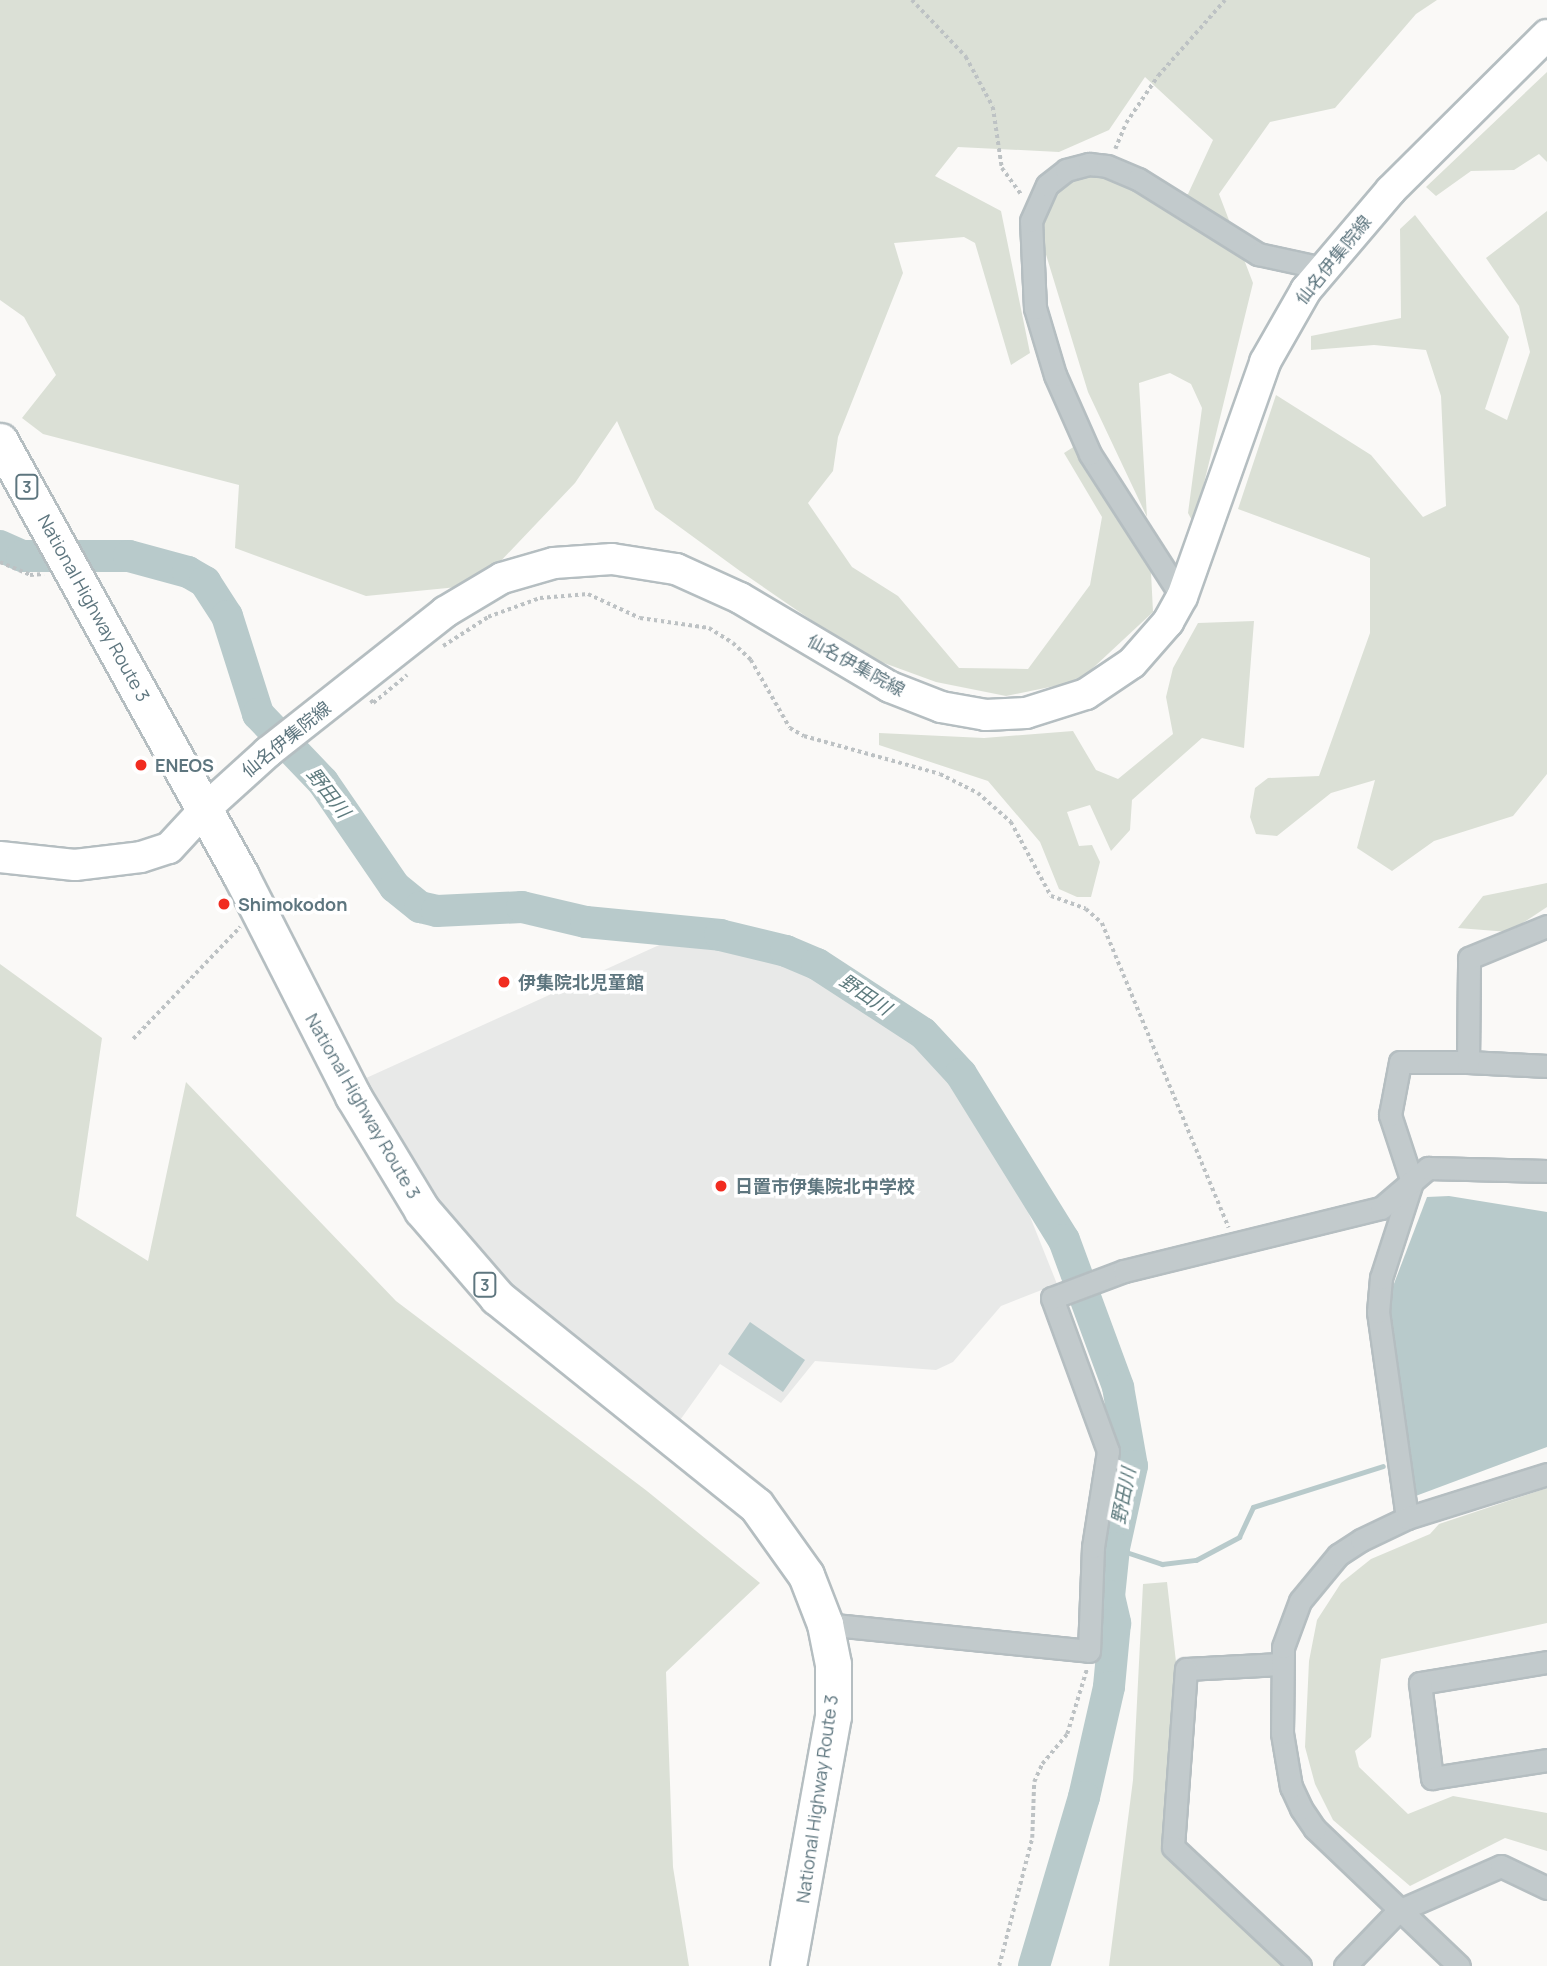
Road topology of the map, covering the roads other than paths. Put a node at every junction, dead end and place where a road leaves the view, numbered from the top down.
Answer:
1 (1547, 35) edge
2 (1322, 268) junction
3 (0, 441) edge
4 (1182, 597) junction
5 (205, 809) junction
6 (0, 857) edge
7 (1547, 926) edge
8 (1468, 1062) junction
9 (1547, 1066) edge
10 (1547, 1171) edge
11 (1412, 1182) junction
12 (1547, 1474) edge
13 (1407, 1518) junction
14 (825, 1625) junction
15 (1547, 1662) edge
16 (1280, 1664) junction
17 (1547, 1760) edge
18 (1547, 1888) edge
19 (1398, 1911) junction
20 (788, 1966) edge
21 (1300, 1966) edge
22 (1345, 1966) edge
23 (1459, 1966) edge

1 - 2 main road, 仙名伊集院線
2 - 4 main road, 仙名伊集院線
2 - 4 street
3 - 5 highway, National Highway Route 3 / 3
4 - 5 main road, 仙名伊集院線
5 - 6 main road, 仙名伊集院線
5 - 14 highway, National Highway Route 3 / 3
7 - 8 street
8 - 9 street
8 - 11 street
10 - 11 street
11 - 13 street
11 - 14 street
12 - 13 street
13 - 16 street
14 - 20 highway, National Highway Route 3 / 3
15 - 17 street
16 - 19 street
16 - 21 street
18 - 19 street
19 - 22 street
19 - 23 street

